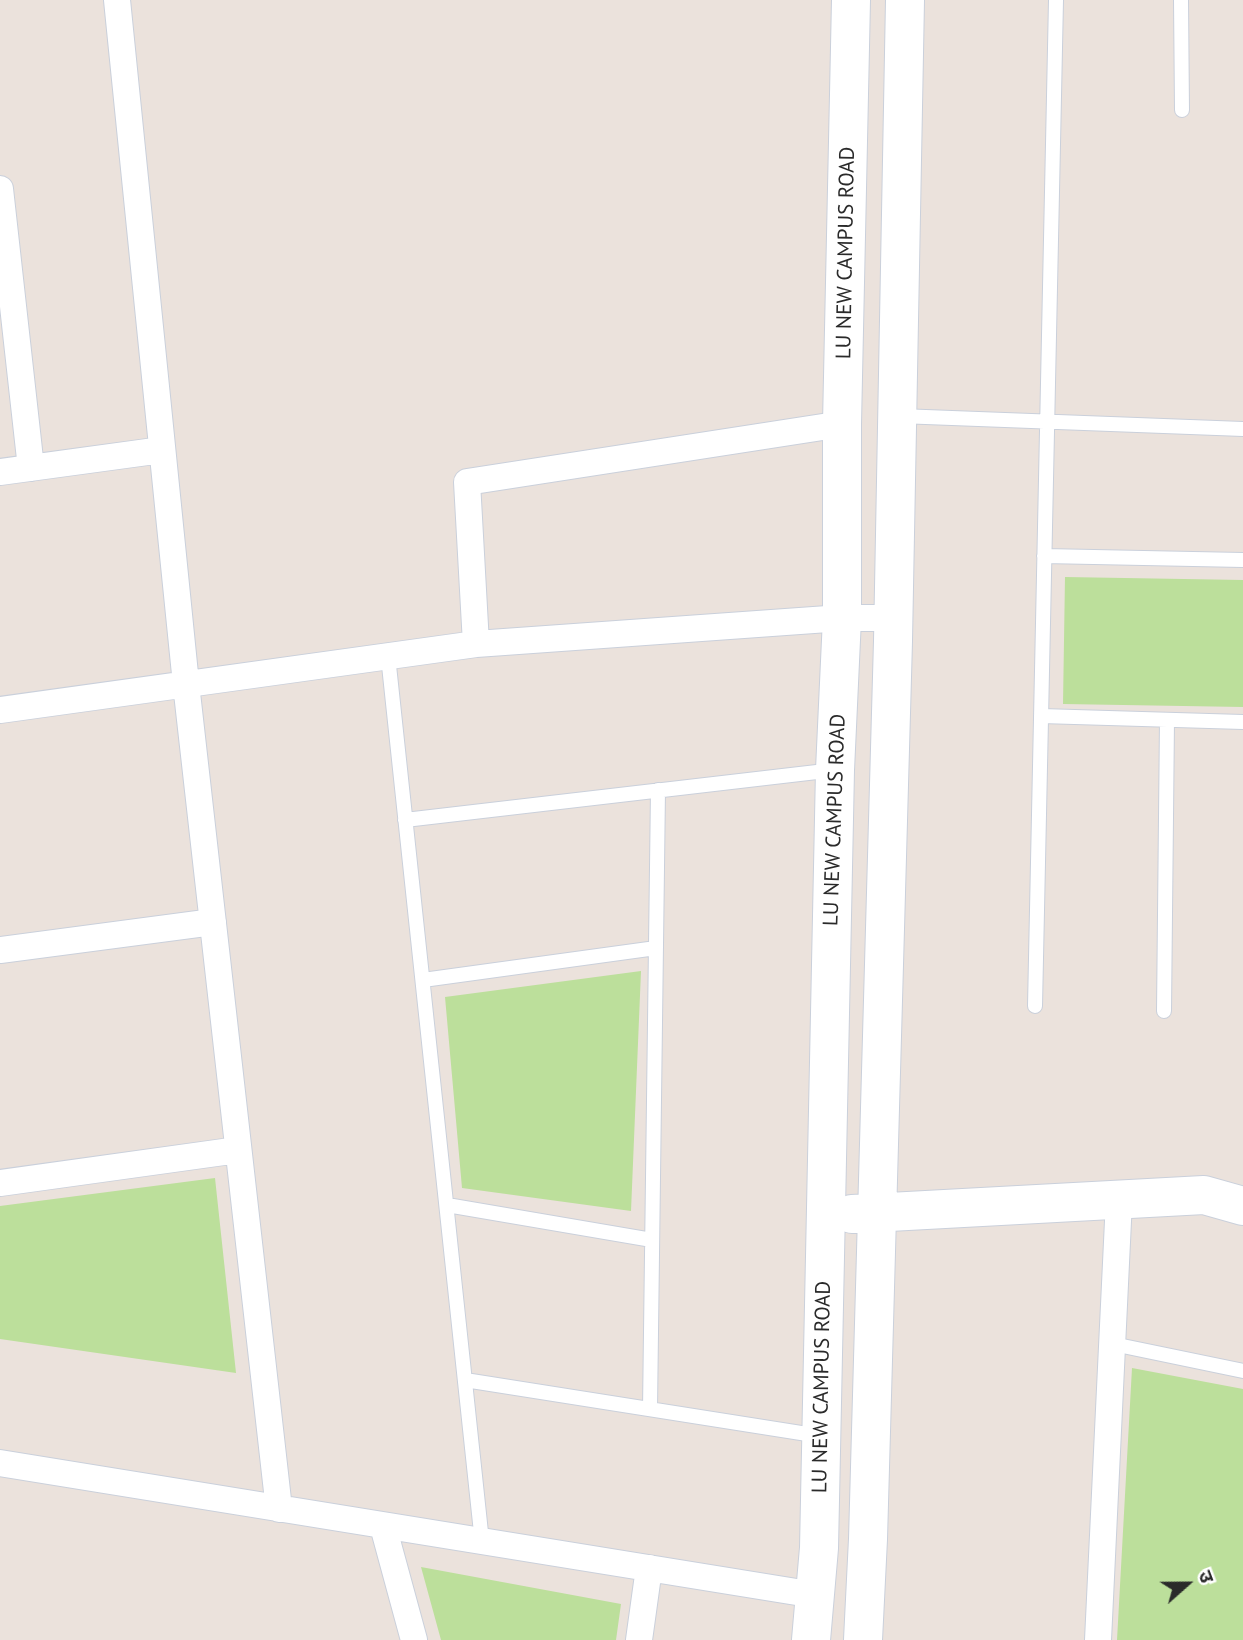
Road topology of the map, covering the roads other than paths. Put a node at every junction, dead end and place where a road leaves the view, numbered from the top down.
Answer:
1 (117, 0) edge
2 (851, 0) edge
3 (905, 0) edge
4 (1056, 0) edge
5 (1181, 0) edge
6 (1182, 110) dead end
7 (0, 190) edge
8 (897, 416) junction
9 (1047, 422) junction
10 (842, 424) junction
11 (1243, 429) edge
12 (162, 450) junction
13 (31, 468) junction
14 (0, 472) edge
15 (1044, 555) junction
16 (1243, 560) edge
17 (842, 618) junction
18 (893, 618) junction
19 (476, 643) junction
20 (388, 656) junction
21 (186, 684) junction
22 (0, 710) edge
23 (1041, 716) junction
24 (1167, 720) junction
25 (1243, 722) edge
26 (835, 770) junction
27 (658, 790) junction
28 (405, 820) junction
29 (213, 922) junction
30 (656, 948) junction
31 (0, 950) edge
32 (423, 980) junction
33 (1035, 1006) dead end
34 (1164, 1012) dead end
35 (238, 1150) junction
36 (0, 1183) edge
37 (1119, 1199) junction
38 (447, 1205) junction
39 (1243, 1206) edge
40 (877, 1212) junction
41 (826, 1216) junction
42 (652, 1240) junction
43 (1113, 1344) junction
44 (1243, 1371) edge
45 (465, 1380) junction
46 (650, 1409) junction
47 (821, 1436) junction
48 (0, 1463) edge
49 (279, 1509) junction
50 (383, 1526) junction
51 (482, 1542) junction
52 (649, 1568) junction
53 (815, 1595) junction
54 (414, 1640) edge
55 (639, 1640) edge
56 (811, 1640) edge
57 (863, 1640) edge
58 (1098, 1640) edge

1 - 12 street
2 - 10 street, LU NEW CAMPUS ROAD
3 - 8 street
4 - 9 lane
5 - 6 lane
7 - 13 street
8 - 9 lane
8 - 18 street
9 - 11 lane
9 - 15 lane
10 - 17 street, LU NEW CAMPUS ROAD
10 - 19 street
12 - 13 street
12 - 21 street
13 - 14 street
15 - 16 lane
15 - 23 lane
17 - 18 street
17 - 19 street
17 - 26 street, LU NEW CAMPUS ROAD
18 - 40 street
19 - 20 street
20 - 21 street
20 - 28 lane
21 - 22 street
21 - 29 street
23 - 24 lane
23 - 33 lane
24 - 25 lane
24 - 34 lane
26 - 27 lane
26 - 41 street, LU NEW CAMPUS ROAD
27 - 28 lane
27 - 30 lane
28 - 32 lane
29 - 31 street
29 - 35 street
30 - 32 lane
30 - 42 lane
32 - 38 lane
35 - 36 street
35 - 49 street
37 - 39 street
37 - 40 street
37 - 43 street
38 - 42 lane
38 - 45 lane
40 - 41 street
40 - 57 street
41 - 47 street, LU NEW CAMPUS ROAD
42 - 46 lane
43 - 44 lane
43 - 58 street
45 - 46 lane
45 - 51 lane
46 - 47 lane
47 - 53 street, LU NEW CAMPUS ROAD
48 - 49 street
49 - 50 street
50 - 51 street
50 - 54 street
51 - 52 street
52 - 53 street
52 - 55 street
53 - 56 street, LU NEW CAMPUS ROAD

